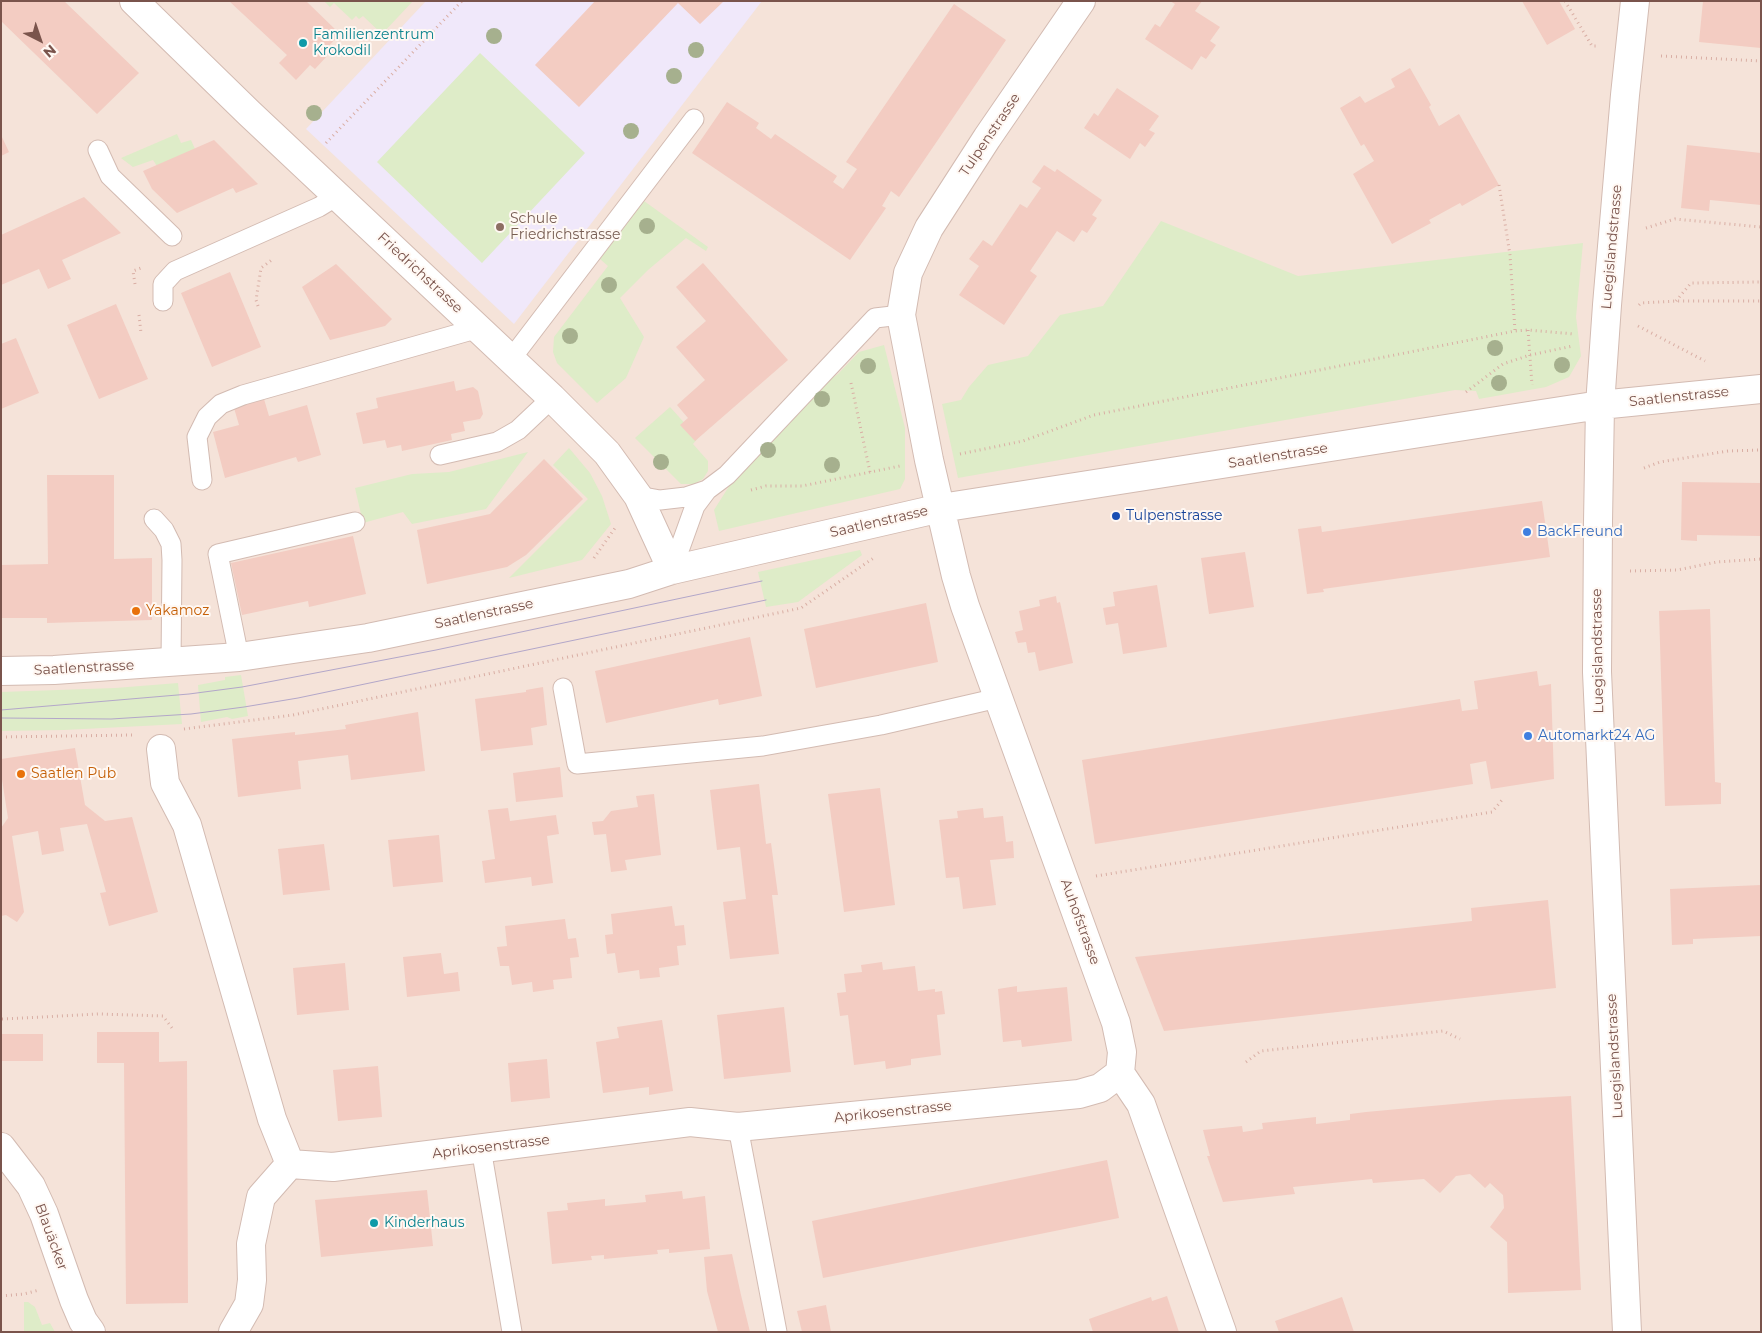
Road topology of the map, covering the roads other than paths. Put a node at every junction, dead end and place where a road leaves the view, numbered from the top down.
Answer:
1 (134, 1) edge
2 (1081, 1) edge
3 (1634, 1) edge
4 (694, 119) dead end
5 (98, 150) dead end
6 (338, 196) junction
7 (172, 236) dead end
8 (164, 301) dead end
9 (901, 314) junction
10 (478, 328) junction
11 (511, 359) junction
12 (1761, 389) edge
13 (552, 398) junction
14 (1600, 405) junction
15 (440, 455) dead end
16 (202, 480) dead end
17 (707, 490) junction
18 (638, 496) junction
19 (940, 508) junction
20 (154, 519) dead end
21 (355, 522) dead end
22 (672, 570) junction
23 (239, 657) junction
24 (171, 663) junction
25 (1, 671) edge
26 (563, 688) dead end
27 (998, 698) junction
28 (159, 738) road end
29 (1120, 1072) junction
30 (738, 1127) junction
31 (1, 1147) edge
32 (481, 1148) junction
33 (290, 1164) junction
34 (91, 1332) edge
35 (233, 1332) edge
36 (512, 1332) edge
37 (776, 1332) edge
38 (1222, 1332) edge
39 (1627, 1332) edge

1 - 6 street, Friedrichstrasse
2 - 9 street, Tulpenstrasse
3 - 14 street, Luegislandstrasse
4 - 11 lane
5 - 7 lane
6 - 8 lane
6 - 10 street, Friedrichstrasse
9 - 17 lane
9 - 19 street, Tulpenstrasse
10 - 11 street, Friedrichstrasse
10 - 16 lane
11 - 13 street, Friedrichstrasse
12 - 14 street, Saatlenstrasse
13 - 15 lane
13 - 18 street, Friedrichstrasse
14 - 19 street, Saatlenstrasse
14 - 39 street, Luegislandstrasse
17 - 18 lane
17 - 22 lane
18 - 22 street, Friedrichstrasse
19 - 22 street, Saatlenstrasse
19 - 27 street, Auhofstrasse
20 - 24 lane
21 - 23 lane
22 - 23 street, Saatlenstrasse
23 - 24 street, Saatlenstrasse
24 - 25 street, Saatlenstrasse
26 - 27 lane
27 - 29 street, Auhofstrasse
28 - 33 street
29 - 30 street, Aprikosenstrasse
29 - 38 street
30 - 32 street, Aprikosenstrasse
30 - 37 lane
31 - 34 street, Blauäcker
32 - 33 street, Aprikosenstrasse
32 - 36 lane
33 - 35 street

